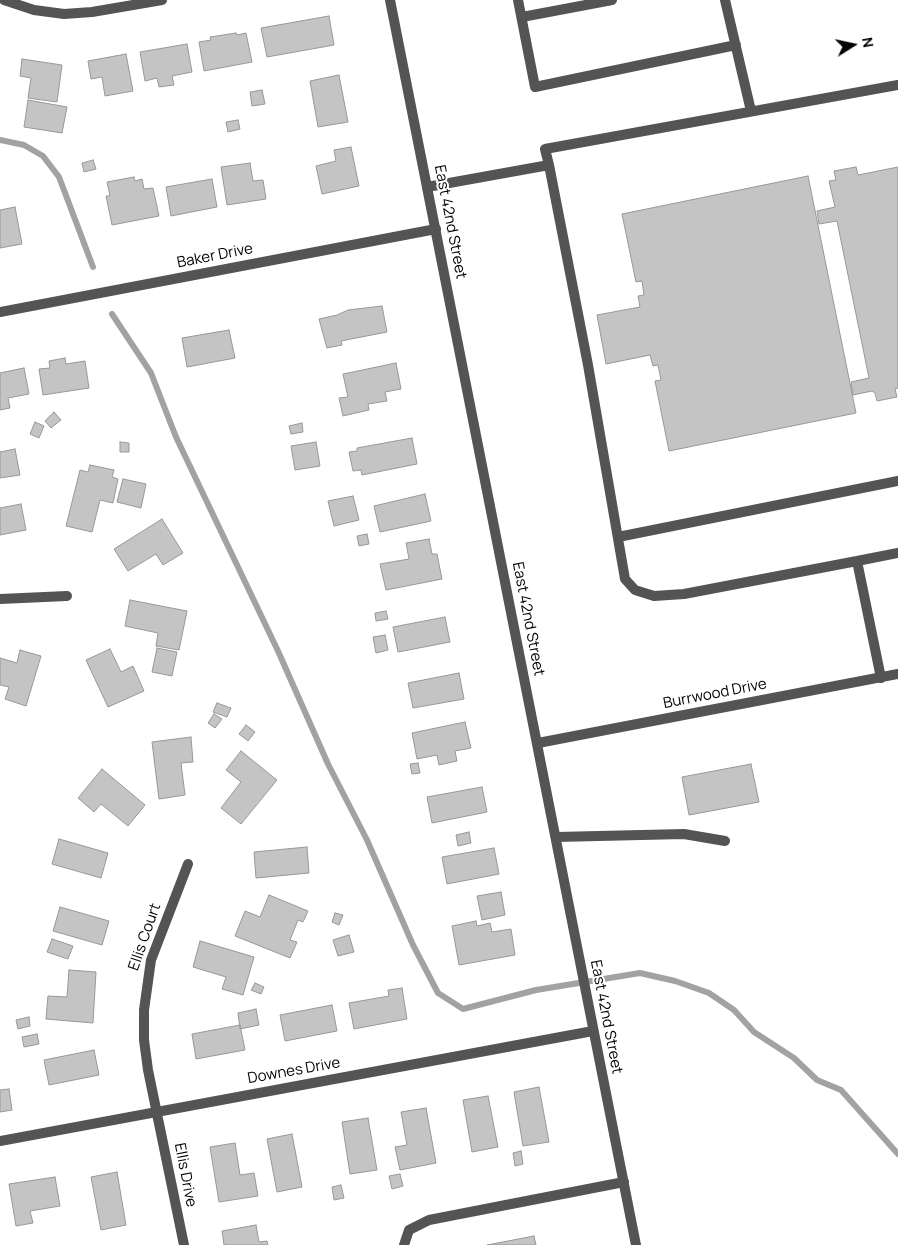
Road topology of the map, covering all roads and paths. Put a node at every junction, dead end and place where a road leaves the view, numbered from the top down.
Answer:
1 (4, 0) edge
2 (162, 0) edge
3 (390, 0) edge
4 (518, 0) edge
5 (612, 0) edge
6 (725, 0) edge
7 (522, 17) junction
8 (736, 45) junction
9 (898, 85) edge
10 (751, 111) junction
11 (549, 165) junction
12 (427, 187) junction
13 (436, 229) junction
14 (0, 312) edge
15 (898, 481) edge
16 (618, 538) junction
17 (898, 553) edge
18 (857, 561) junction
19 (67, 596) dead end
20 (0, 598) edge
21 (898, 674) edge
22 (881, 678) junction
23 (538, 743) junction
24 (556, 837) junction
25 (726, 841) dead end
26 (188, 864) dead end
27 (593, 1031) junction
28 (157, 1112) junction
29 (0, 1141) edge
30 (624, 1182) junction
31 (184, 1245) edge
32 (404, 1245) edge
33 (636, 1245) edge

1 - 2 street
3 - 12 street, East 42nd Street
4 - 7 street
5 - 7 street
6 - 8 street
7 - 8 street
8 - 10 street
9 - 10 street
10 - 11 street
11 - 12 street
11 - 16 street
12 - 13 street, East 42nd Street
13 - 14 street, Baker Drive
13 - 23 street, East 42nd Street
15 - 16 street
16 - 18 street
17 - 18 street
18 - 22 street
19 - 20 street
21 - 22 street, Burrwood Drive
22 - 23 street, Burrwood Drive
23 - 24 street, East 42nd Street
24 - 25 street
24 - 27 street, East 42nd Street
26 - 28 street, Ellis Court
27 - 28 street, Downes Drive
27 - 30 street, East 42nd Street
28 - 29 street, Downes Drive
28 - 31 street, Ellis Drive
30 - 32 street
30 - 33 street, East 42nd Street

